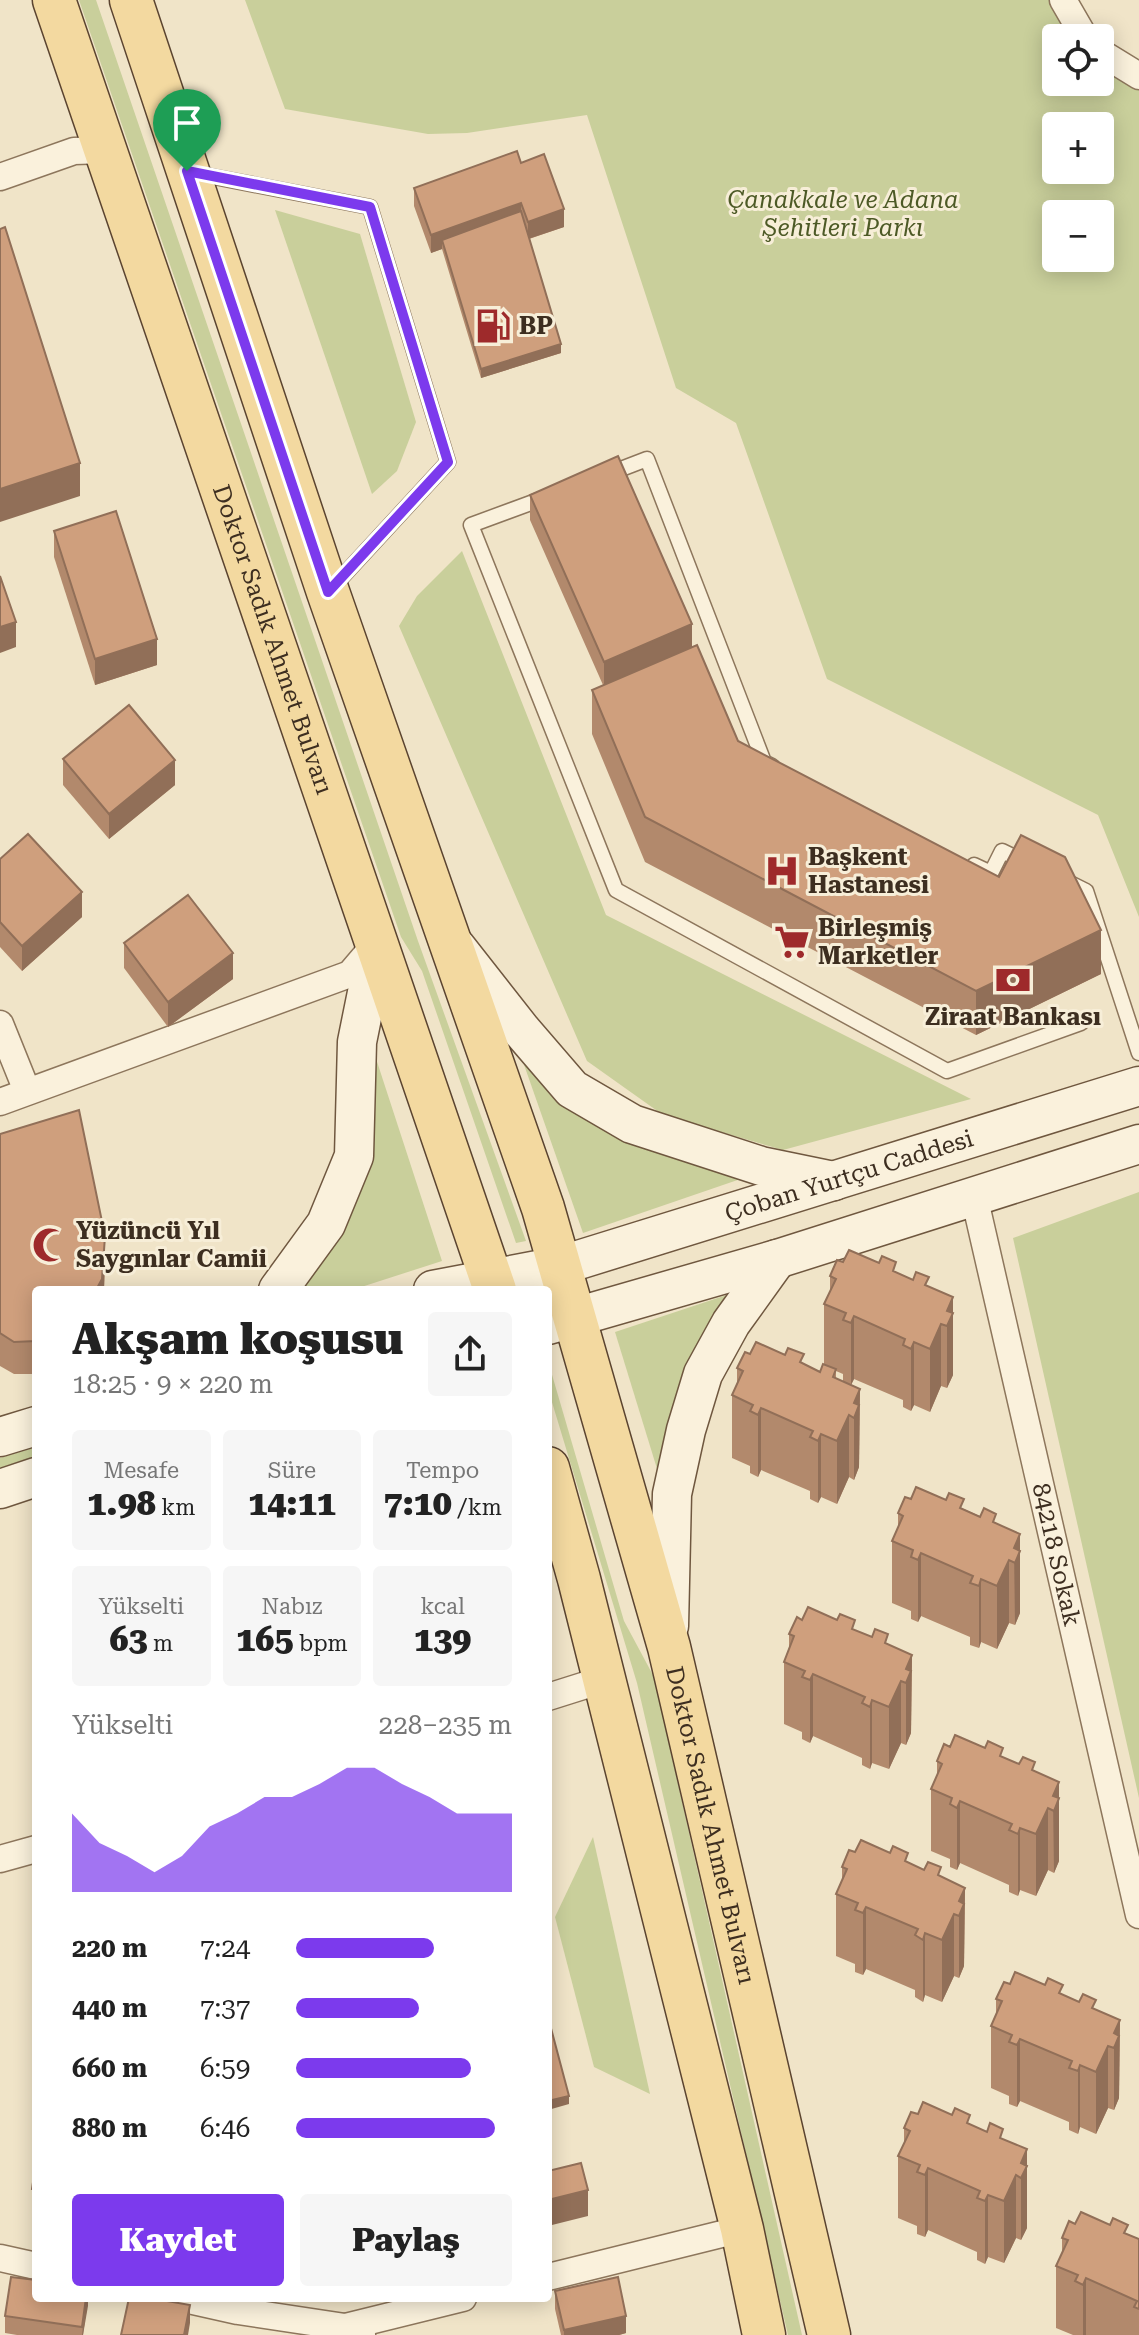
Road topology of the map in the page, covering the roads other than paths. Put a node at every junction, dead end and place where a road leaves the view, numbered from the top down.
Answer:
1 (54, 0) edge
2 (131, 0) edge
3 (1063, 0) edge
4 (1077, 24) edge
5 (1114, 61) edge
6 (1139, 76) edge
7 (105, 150) junction
8 (187, 171) junction
9 (0, 177) edge
10 (588, 481) edge
11 (559, 492) edge
12 (328, 592) junction
13 (792, 775) edge
14 (963, 859) edge
15 (450, 939) junction
16 (377, 943) junction
17 (1081, 1023) dead end
18 (0, 1024) edge
19 (1139, 1053) edge
20 (1139, 1086) edge
21 (27, 1091) junction
22 (0, 1102) edge
23 (1139, 1144) edge
24 (836, 1181) junction
25 (974, 1196) junction
26 (777, 1259) junction
27 (559, 1266) junction
28 (493, 1285) edge
29 (281, 1286) edge
30 (560, 1322) edge
31 (32, 1427) edge
32 (0, 1437) edge
33 (32, 1478) edge
34 (0, 1489) edge
35 (552, 1492) edge
36 (564, 1566) edge
37 (669, 1647) junction
38 (605, 1679) junction
39 (552, 1696) edge
40 (32, 1850) edge
41 (0, 1859) edge
42 (1139, 1915) edge
43 (742, 2229) junction
44 (0, 2258) edge
45 (32, 2265) edge
46 (552, 2276) edge
47 (193, 2302) edge
48 (450, 2302) edge
49 (237, 2315) edge
50 (354, 2331) edge
51 (764, 2335) edge
52 (829, 2335) edge

1 - 7 main road, Doktor Sadık Ahmet Bulvarı
2 - 8 main road
3 - 4 street
5 - 6 street
7 - 9 street
7 - 16 main road, Doktor Sadık Ahmet Bulvarı
8 - 12 main road
8 - 12 lane
10 - 13 lane
11 - 17 lane
12 - 15 main road
14 - 19 lane
15 - 24 main road
15 - 27 main road
16 - 21 street
16 - 28 main road, Doktor Sadık Ahmet Bulvarı
16 - 29 main road
18 - 21 street
20 - 24 main road, Çoban Yurtçu Caddesi
21 - 22 street
23 - 25 main road
24 - 27 main road, Çoban Yurtçu Caddesi
25 - 26 main road
25 - 42 street, 84218 Sokak
26 - 30 main road
26 - 37 main road
27 - 28 main road, Çoban Yurtçu Caddesi
27 - 30 main road, Doktor Sadık Ahmet Bulvarı
30 - 37 main road, Doktor Sadık Ahmet Bulvarı
31 - 32 main road
33 - 34 main road
35 - 36 main road
36 - 38 main road
37 - 52 main road, Doktor Sadık Ahmet Bulvarı
38 - 39 street
38 - 43 main road
40 - 41 street
43 - 46 street
43 - 51 main road
44 - 45 street
47 - 49 street
48 - 50 street
49 - 50 street

